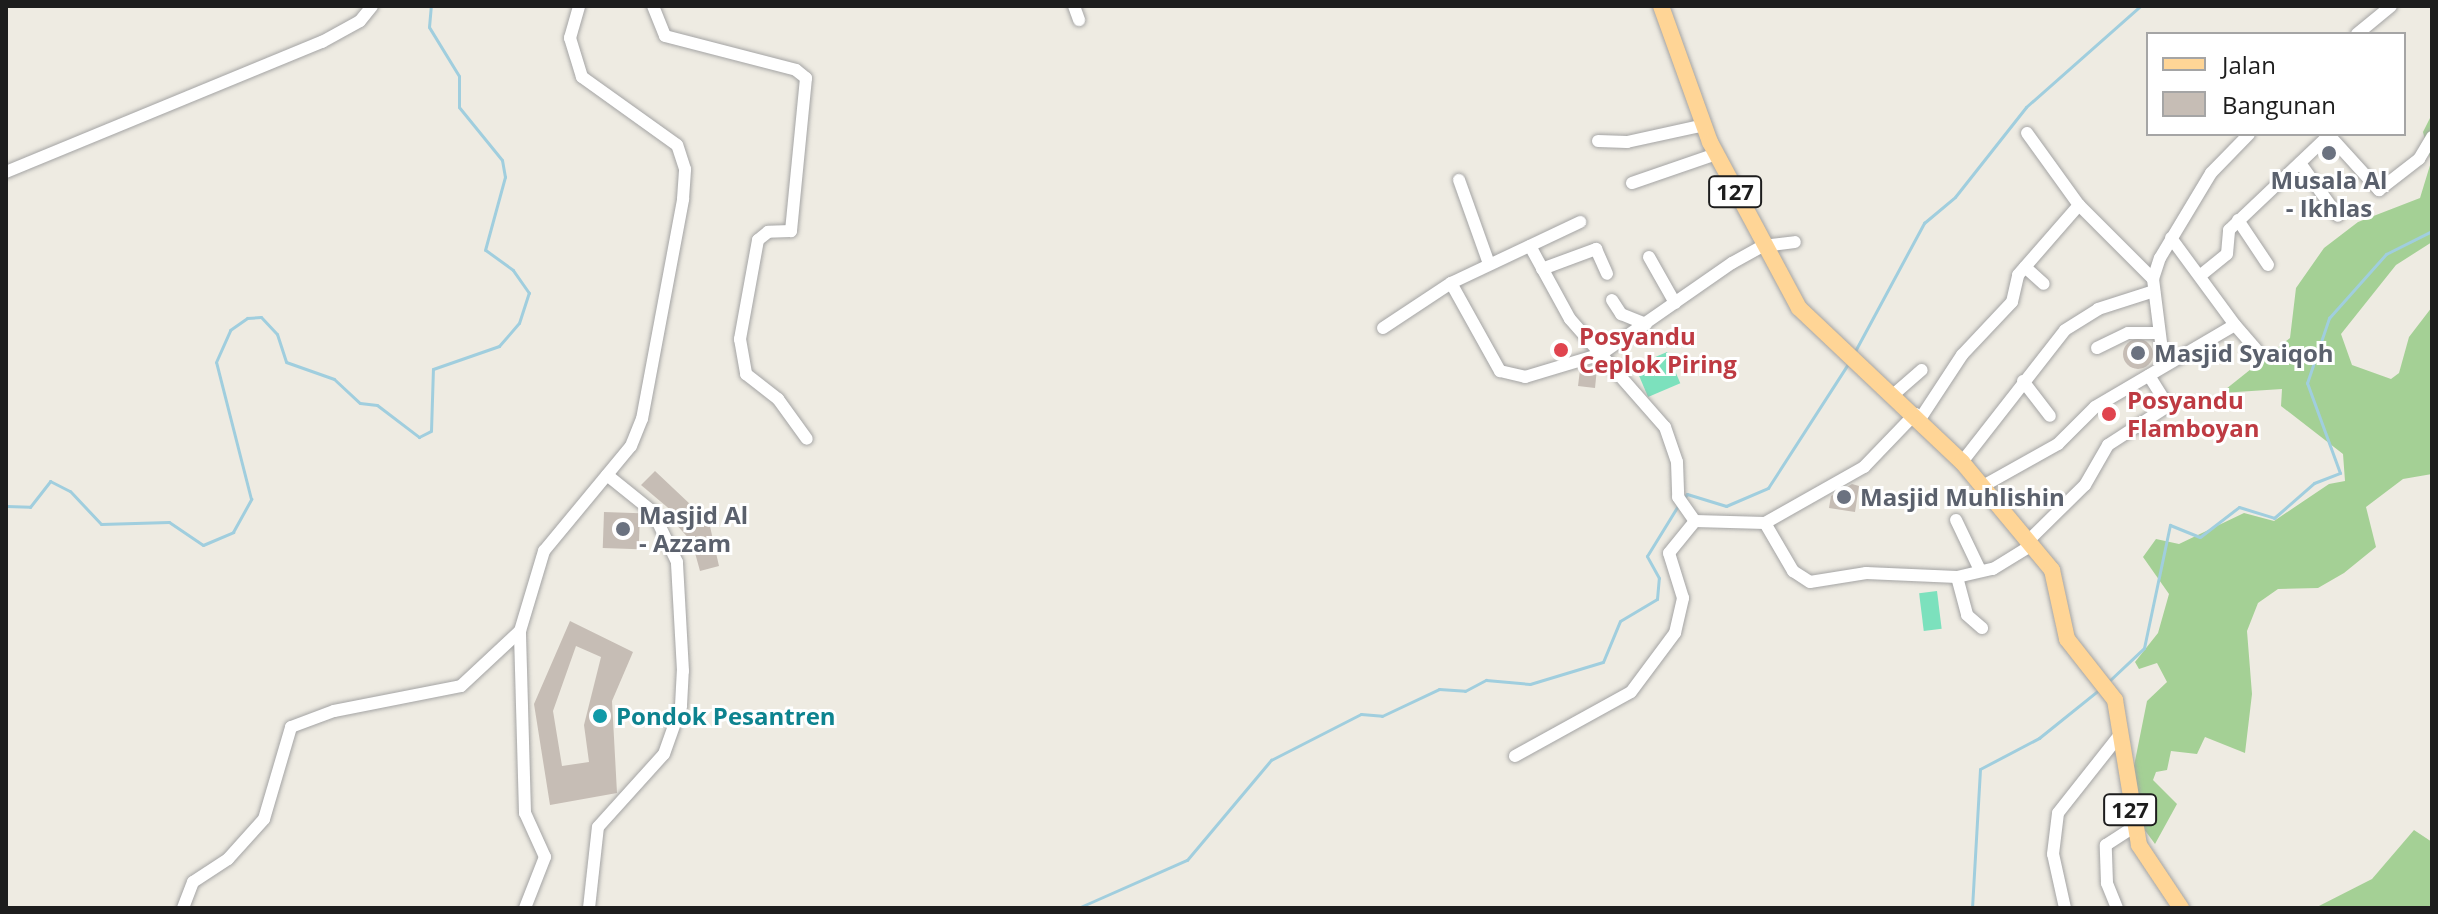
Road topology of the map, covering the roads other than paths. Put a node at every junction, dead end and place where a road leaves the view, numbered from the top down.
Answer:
1 (372, 6) edge
2 (579, 6) edge
3 (653, 6) edge
4 (1074, 6) edge
5 (1661, 6) edge
6 (2391, 6) edge
7 (1079, 20) dead end
8 (2359, 32) edge
9 (1704, 125) junction
10 (2027, 133) dead end
11 (2247, 136) edge
12 (2327, 136) edge
13 (2329, 136) edge
14 (2432, 137) edge
15 (1598, 141) dead end
16 (1716, 154) junction
17 (2300, 163) junction
18 (6, 172) edge
19 (1459, 180) dead end
20 (1632, 183) dead end
21 (2079, 205) junction
22 (2338, 216) dead end
23 (2238, 220) junction
24 (1580, 222) dead end
25 (2171, 238) junction
26 (1795, 242) dead end
27 (1530, 246) junction
28 (1763, 246) junction
29 (1649, 257) dead end
30 (1489, 264) junction
31 (2268, 265) dead end
32 (2025, 267) junction
33 (1542, 269) junction
34 (1607, 274) dead end
35 (2201, 275) junction
36 (1451, 283) junction
37 (2044, 284) dead end
38 (2154, 285) junction
39 (1612, 300) dead end
40 (1675, 303) junction
41 (1646, 324) junction
42 (2235, 325) junction
43 (1383, 328) dead end
44 (2157, 333) junction
45 (2097, 348) dead end
46 (2256, 349) dead end
47 (1601, 354) junction
48 (2164, 366) junction
49 (1922, 370) dead end
50 (2149, 375) junction
51 (2023, 381) junction
52 (1893, 395) junction
53 (1917, 416) junction
54 (2050, 416) dead end
55 (807, 439) dead end
56 (1962, 462) junction
57 (607, 475) junction
58 (1983, 486) junction
59 (1956, 520) dead end
60 (1695, 521) junction
61 (1765, 523) junction
62 (2030, 542) junction
63 (1980, 570) junction
64 (1957, 577) junction
65 (1982, 628) dead end
66 (520, 631) junction
67 (2124, 729) junction
68 (1515, 756) dead end
69 (2134, 827) junction
70 (183, 908) edge
71 (525, 908) edge
72 (589, 908) edge
73 (2065, 908) edge
74 (2117, 908) edge
75 (2181, 908) edge

1 - 18 street
2 - 57 street
3 - 55 street
4 - 7 street
5 - 9 main road, 127
6 - 8 street
9 - 15 street
9 - 16 main road, 127
10 - 21 street
11 - 25 street
12 - 17 street
13 - 14 street
16 - 20 street
16 - 28 main road, 127
17 - 22 street
17 - 23 street
19 - 30 street
21 - 32 street
21 - 38 street
23 - 31 street
23 - 35 street
24 - 27 street
25 - 35 street
25 - 38 street
26 - 28 street
27 - 30 street
27 - 33 street
28 - 40 street
28 - 52 main road, 127
29 - 40 street
30 - 36 street
32 - 37 street
32 - 53 street
33 - 34 street
33 - 47 street
35 - 42 street
36 - 43 street
36 - 47 street
38 - 44 street
38 - 51 street
39 - 41 street
40 - 41 street
41 - 47 street
42 - 46 street
42 - 48 street
44 - 45 street
44 - 48 street
47 - 60 street
48 - 50 street
49 - 52 street
50 - 58 street
50 - 62 street
51 - 54 street
51 - 56 street
52 - 53 main road, 127
53 - 56 main road, 127
53 - 61 street
56 - 58 main road, 127
57 - 66 street
57 - 72 street
58 - 62 main road, 127
59 - 63 street
60 - 61 street
60 - 68 street
61 - 64 street
62 - 63 street
62 - 67 main road, 127
63 - 64 street
64 - 65 street
66 - 70 street
66 - 71 street
67 - 69 main road, 127
67 - 73 street
69 - 74 street
69 - 75 main road, 127

